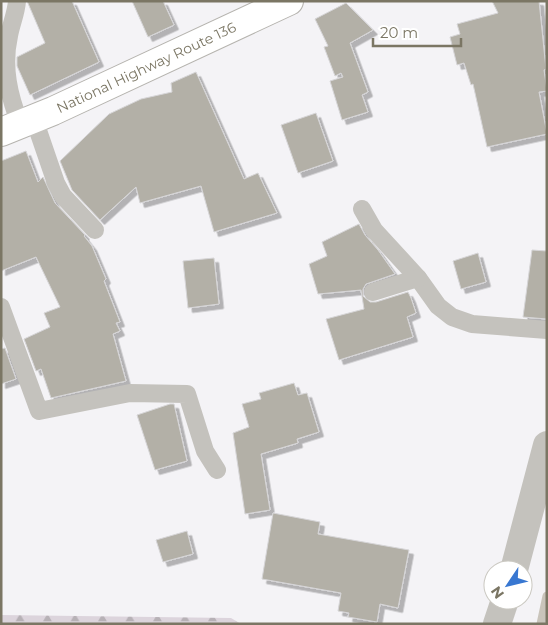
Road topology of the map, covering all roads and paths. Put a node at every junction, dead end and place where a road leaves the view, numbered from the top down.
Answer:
1 (17, 1) edge
2 (289, 1) edge
3 (18, 125) edge
4 (362, 208) dead end
5 (95, 230) dead end
6 (418, 278) junction
7 (374, 292) dead end
8 (1, 307) edge
9 (547, 330) edge
10 (547, 445) edge
11 (217, 470) dead end
12 (517, 560) edge
13 (502, 610) edge
14 (497, 624) edge

1 - 3 lane
2 - 3 highway, National Highway Route 136
3 - 5 lane
4 - 6 lane
6 - 7 lane
6 - 9 lane
8 - 11 lane
10 - 12 street
13 - 14 street

